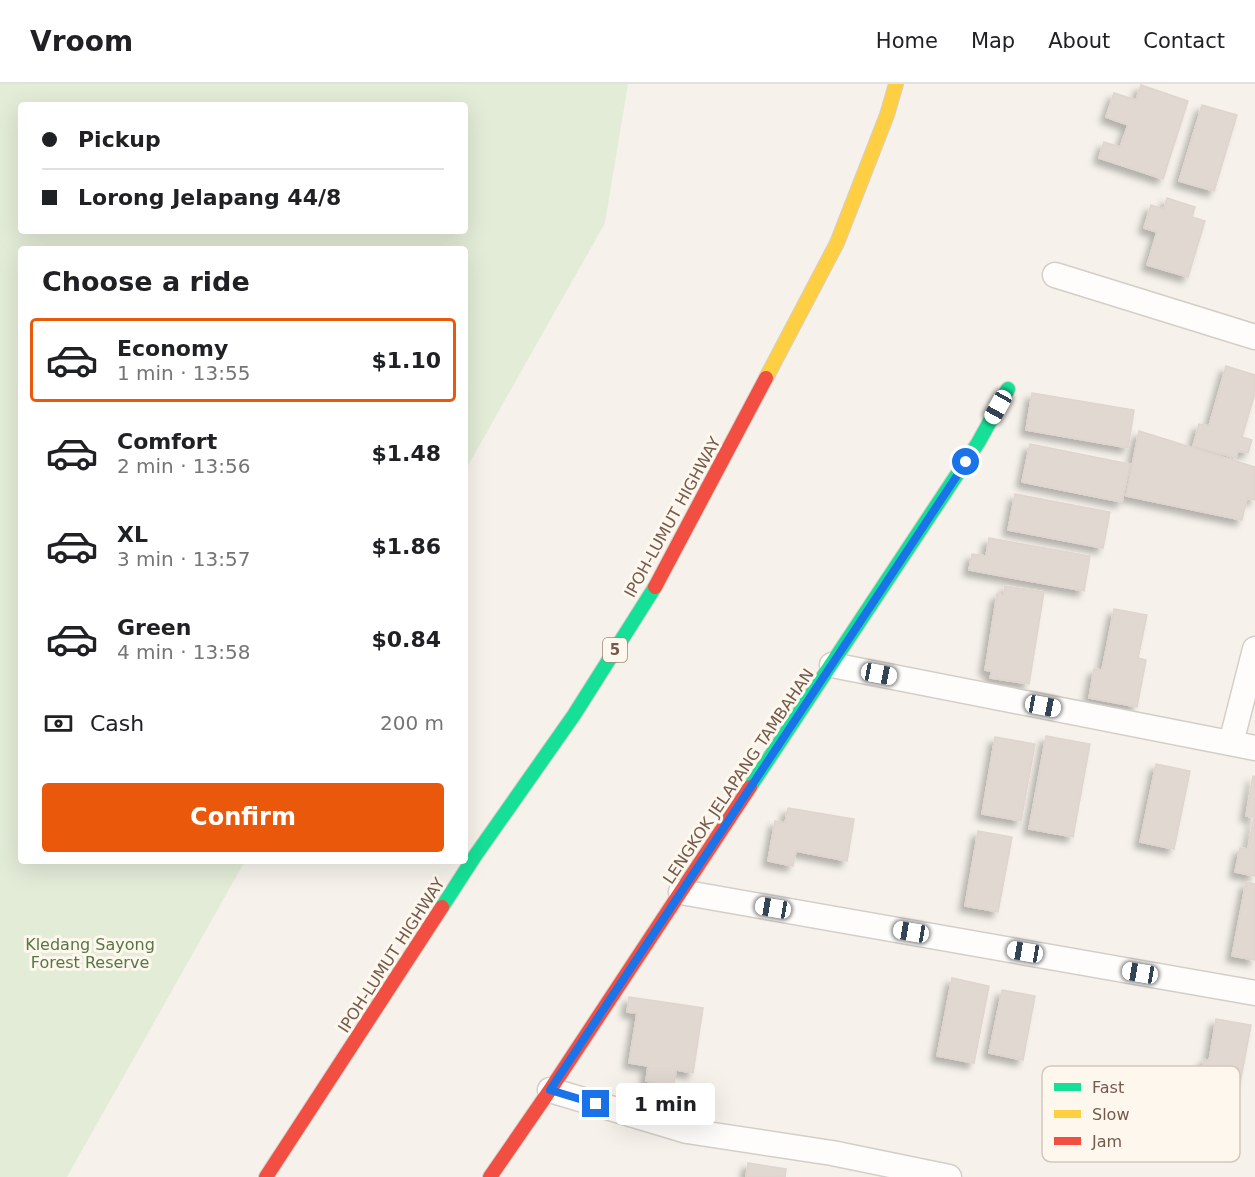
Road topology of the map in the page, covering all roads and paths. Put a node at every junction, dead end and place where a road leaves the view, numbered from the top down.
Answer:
1 (896, 84) edge
2 (1055, 275) dead end
3 (1255, 337) edge
4 (1008, 389) dead end
5 (1255, 649) edge
6 (832, 665) junction
7 (1231, 743) junction
8 (1255, 748) edge
9 (681, 892) junction
10 (1255, 993) edge
11 (550, 1090) junction
12 (266, 1177) edge
13 (490, 1177) edge
14 (949, 1177) edge

1 - 12 main road, IPOH-LUMUT HIGHWAY / 5
2 - 3 street
4 - 6 main road, LENGKOK JELAPANG TAMBAHAN
5 - 7 street
6 - 7 street
6 - 9 main road, LENGKOK JELAPANG TAMBAHAN
7 - 8 street
9 - 10 street
9 - 11 main road, LENGKOK JELAPANG TAMBAHAN
11 - 13 main road, LENGKOK JELAPANG TAMBAHAN
11 - 14 street

